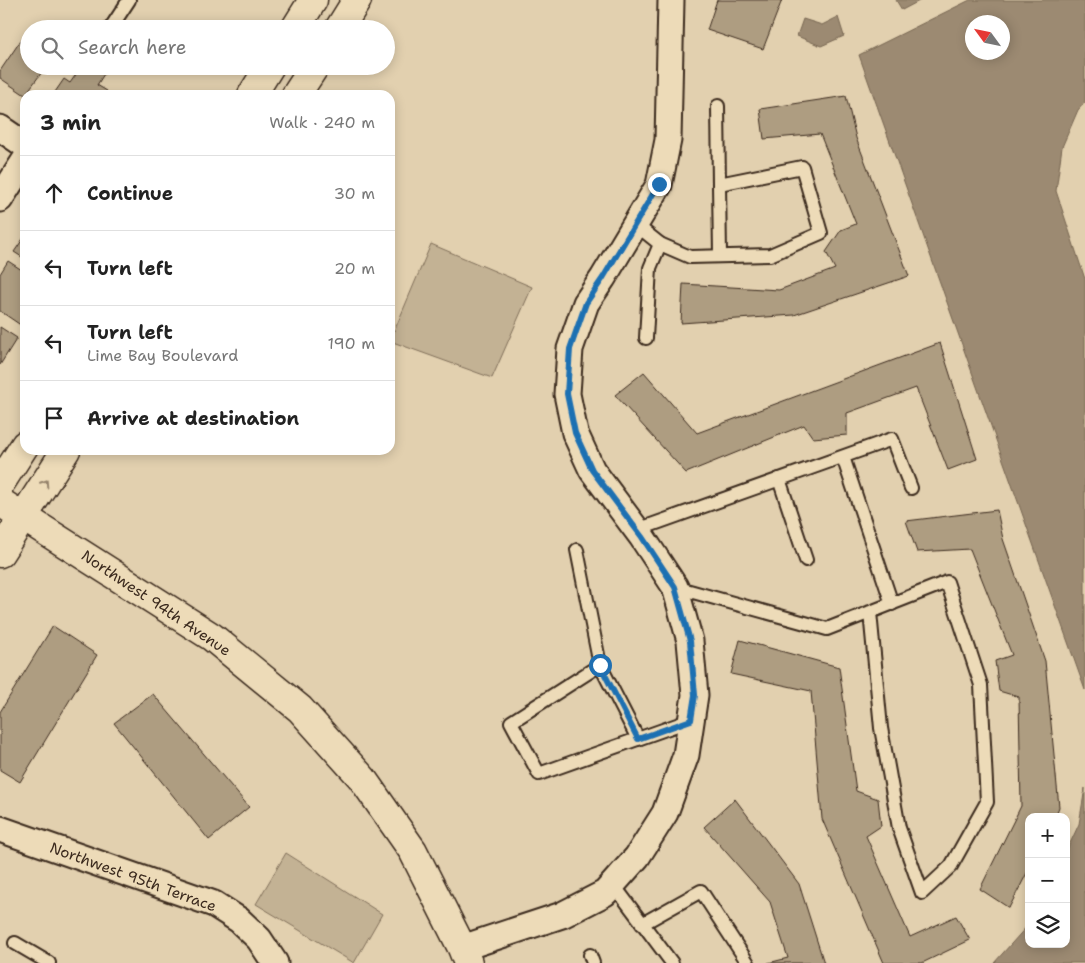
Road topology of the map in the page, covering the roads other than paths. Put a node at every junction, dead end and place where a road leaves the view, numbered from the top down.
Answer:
1 (129, 0) edge
2 (313, 0) edge
3 (357, 0) edge
4 (671, 0) edge
5 (116, 20) edge
6 (300, 20) edge
7 (345, 20) edge
8 (264, 75) edge
9 (308, 75) edge
10 (255, 90) edge
11 (299, 90) edge
12 (718, 106) dead end
13 (0, 128) edge
14 (20, 142) edge
15 (20, 168) edge
16 (719, 184) junction
17 (0, 199) edge
18 (635, 224) junction
19 (660, 244) junction
20 (720, 255) junction
21 (646, 338) dead end
22 (20, 453) edge
23 (63, 455) edge
24 (843, 457) junction
25 (779, 480) junction
26 (0, 484) edge
27 (911, 488) dead end
28 (0, 502) edge
29 (24, 516) junction
30 (637, 530) junction
31 (577, 550) dead end
32 (0, 553) edge
33 (806, 560) dead end
34 (675, 587) junction
35 (892, 604) junction
36 (870, 612) junction
37 (600, 665) junction
38 (691, 720) junction
39 (638, 739) junction
40 (0, 829) edge
41 (613, 884) junction
42 (642, 924) junction
43 (15, 943) dead end
44 (465, 955) edge
45 (49, 963) edge
46 (275, 963) edge
47 (672, 963) edge
48 (748, 963) edge

1 - 5 lane
2 - 6 street
3 - 7 street
4 - 18 street
8 - 10 street
9 - 11 street
12 - 16 lane
13 - 14 street
15 - 17 street
16 - 20 lane
16 - 20 lane
18 - 19 lane
18 - 30 street
19 - 20 lane
19 - 21 lane
22 - 26 street
29 -> 23 street
24 - 25 lane
24 - 27 lane
24 - 35 lane
25 - 30 lane
25 - 33 lane
28 - 29 street, Northwest 94th Avenue
29 - 32 street
29 - 44 street, Northwest 94th Avenue
30 - 34 street
31 - 37 lane
34 - 36 lane
34 - 38 street
35 - 36 lane
35 - 36 lane
37 - 39 lane
37 - 39 lane
38 - 39 lane
38 - 41 street
40 - 46 street, Northwest 95th Terrace
41 - 42 lane
41 - 44 street
42 - 47 lane
42 - 48 lane
43 - 45 lane

